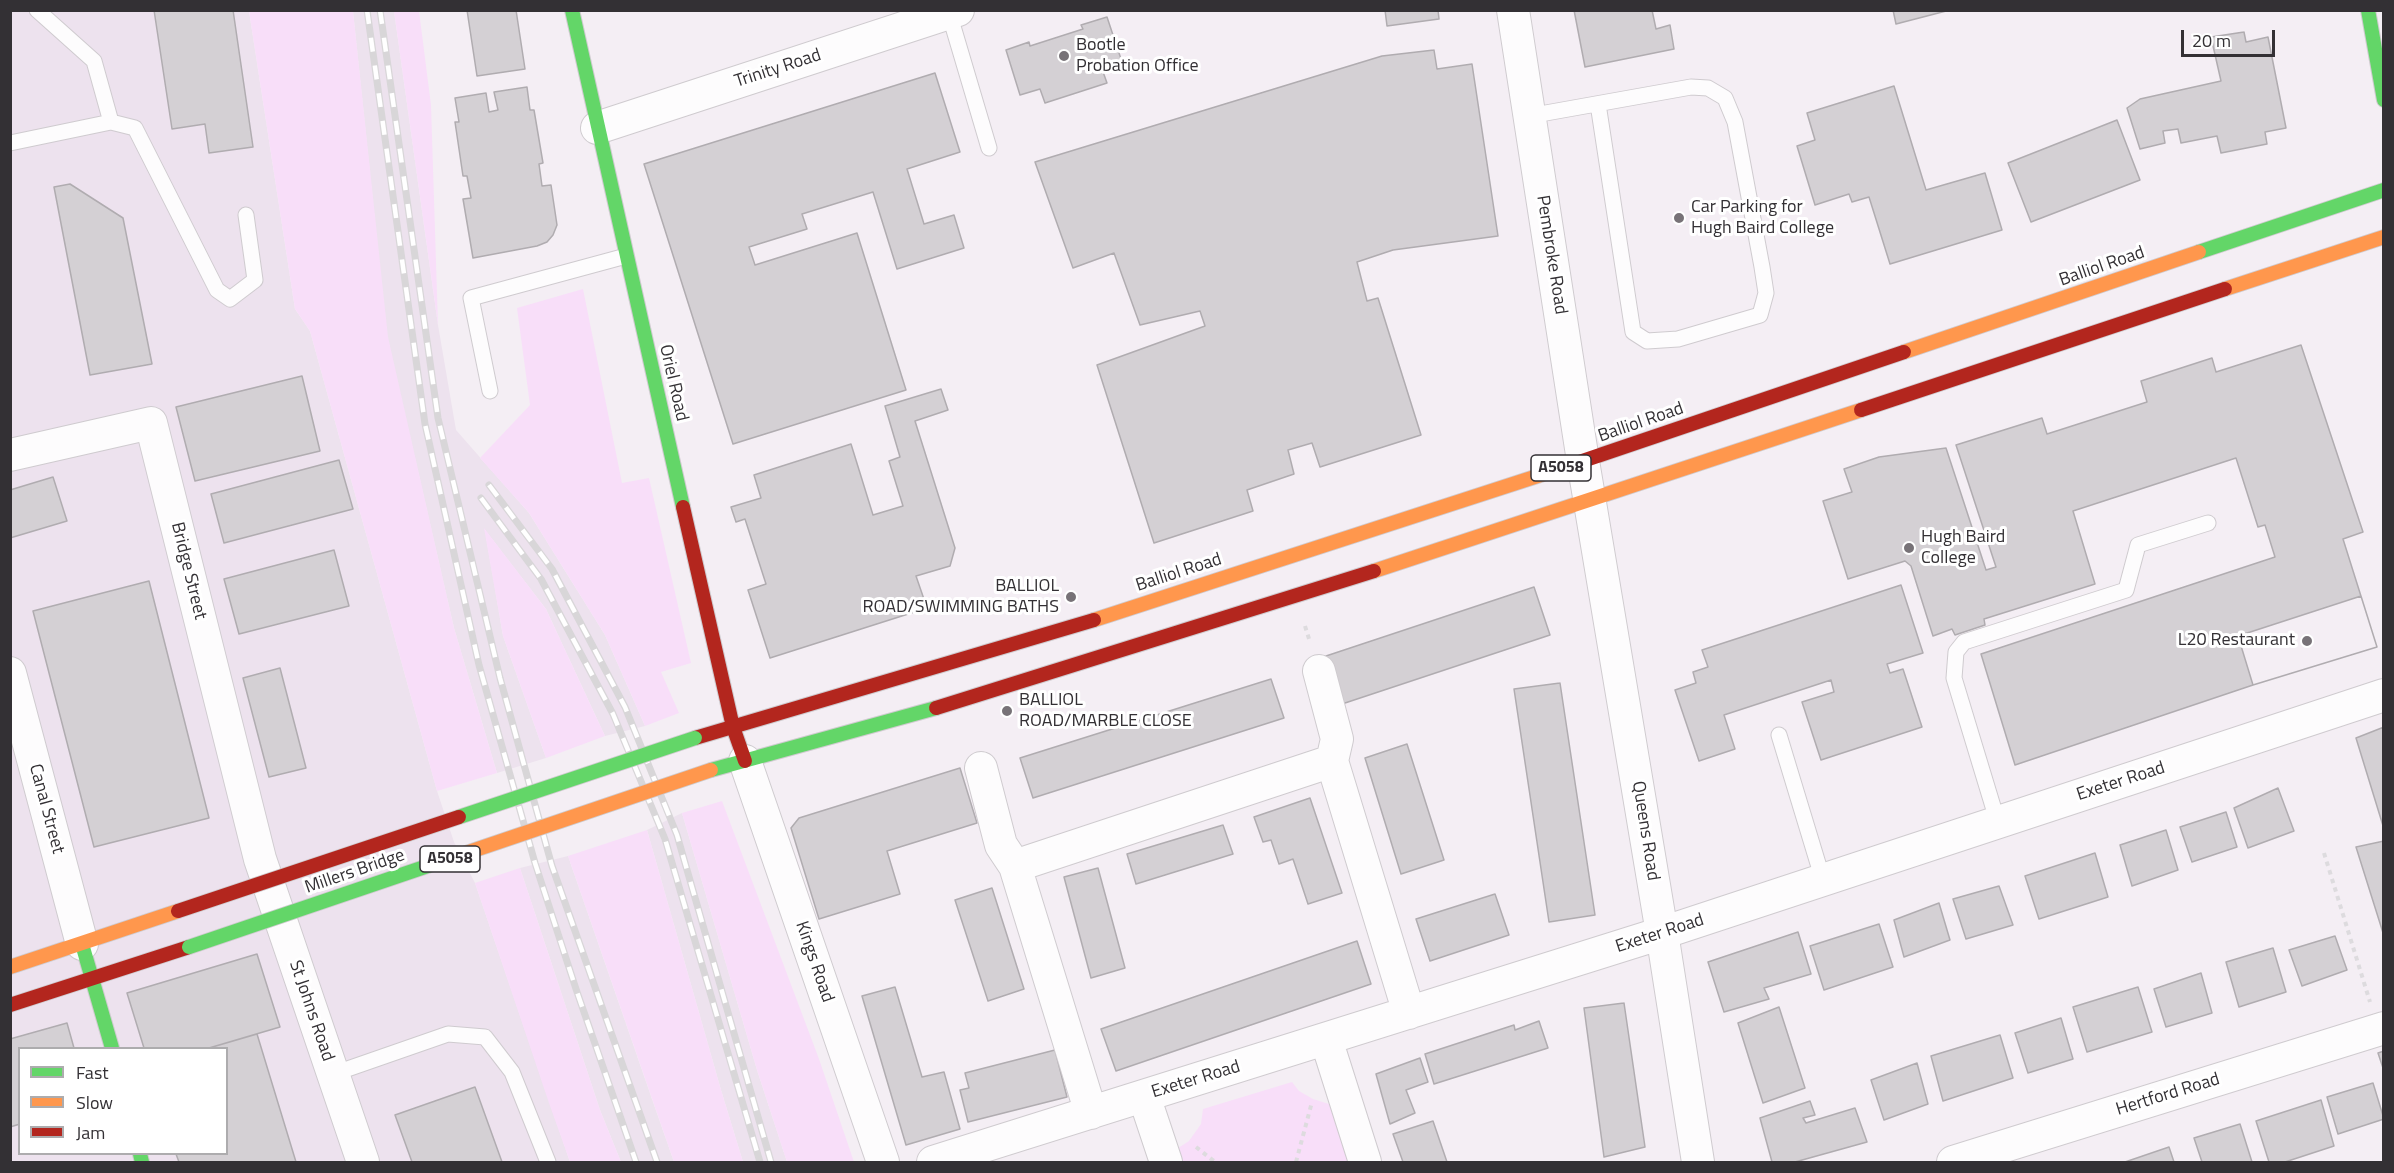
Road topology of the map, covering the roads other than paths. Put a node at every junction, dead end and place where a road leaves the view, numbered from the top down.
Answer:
1 (37, 10) edge
2 (572, 10) edge
3 (1513, 10) edge
4 (2368, 10) edge
5 (954, 12) edge
6 (2384, 100) edge
7 (1598, 104) junction
8 (1530, 116) junction
9 (111, 122) junction
10 (597, 128) junction
11 (10, 143) edge
12 (989, 148) dead end
13 (2384, 190) edge
14 (246, 215) dead end
15 (2384, 237) edge
16 (626, 256) junction
17 (490, 391) dead end
18 (10, 454) edge
19 (1583, 461) junction
20 (1590, 500) junction
21 (2208, 523) dead end
22 (1319, 671) road end
23 (10, 673) edge
24 (2384, 695) edge
25 (733, 728) junction
26 (1779, 735) dead end
27 (745, 761) junction
28 (1332, 761) junction
29 (981, 768) dead end
30 (1998, 822) junction
31 (260, 859) joint
32 (1015, 866) junction
33 (1823, 880) junction
34 (1662, 933) junction
35 (82, 944) junction
36 (10, 968) edge
37 (93, 978) junction
38 (10, 1005) edge
39 (1409, 1013) junction
40 (2381, 1029) edge
41 (1326, 1039) junction
42 (112, 1047) edge
43 (333, 1074) junction
44 (1144, 1096) junction
45 (1091, 1113) junction
46 (363, 1162) edge
47 (548, 1162) edge
48 (882, 1162) edge
49 (933, 1162) edge
50 (1166, 1162) edge
51 (1365, 1162) edge
52 (1698, 1162) edge
53 (1953, 1162) edge

1 - 9 lane
2 - 10 main road, Oriel Road
3 - 8 street, Pembroke Road
4 - 6 main road
5 - 10 street, Trinity Road
5 - 12 lane
7 - 7 lane
7 - 8 lane
8 - 19 street, Pembroke Road
9 - 11 lane
9 - 14 lane
10 - 16 main road, Oriel Road
13 - 19 main road, Balliol Road / A5058
15 - 20 main road, A5058
16 - 17 lane
16 - 25 main road, Oriel Road
18 - 31 street, Bridge Street
19 - 20 street, Pembroke Road
19 - 25 main road, Balliol Road / A5058
20 - 27 main road, A5058
20 - 34 street, Queens Road
21 - 30 lane
22 - 28 street
23 - 35 street, Canal Street
24 - 30 street, Exeter Road
25 - 27 main road, Oriel Road
25 - 35 main road, Millers Bridge / A5058, bridge
26 - 33 lane
27 - 37 main road, Millers Bridge / A5058, bridge
27 - 48 street, Kings Road
28 - 32 street
28 - 39 street
29 - 32 street
30 - 33 street, Exeter Road
31 - 43 street, St Johns Road
32 - 45 street
33 - 34 street, Exeter Road
34 - 39 street, Exeter Road
34 - 52 street, Queens Road
35 - 36 main road, Millers Bridge / A5058
35 - 37 main road
37 - 38 main road, Millers Bridge / A5058
37 - 42 main road
39 - 41 street, Exeter Road
40 - 53 street, Hertford Road
41 - 44 street, Exeter Road
41 - 51 street
43 - 46 street, St Johns Road
43 - 47 lane
44 - 45 street, Exeter Road
44 - 50 street
45 - 49 street, Exeter Road

